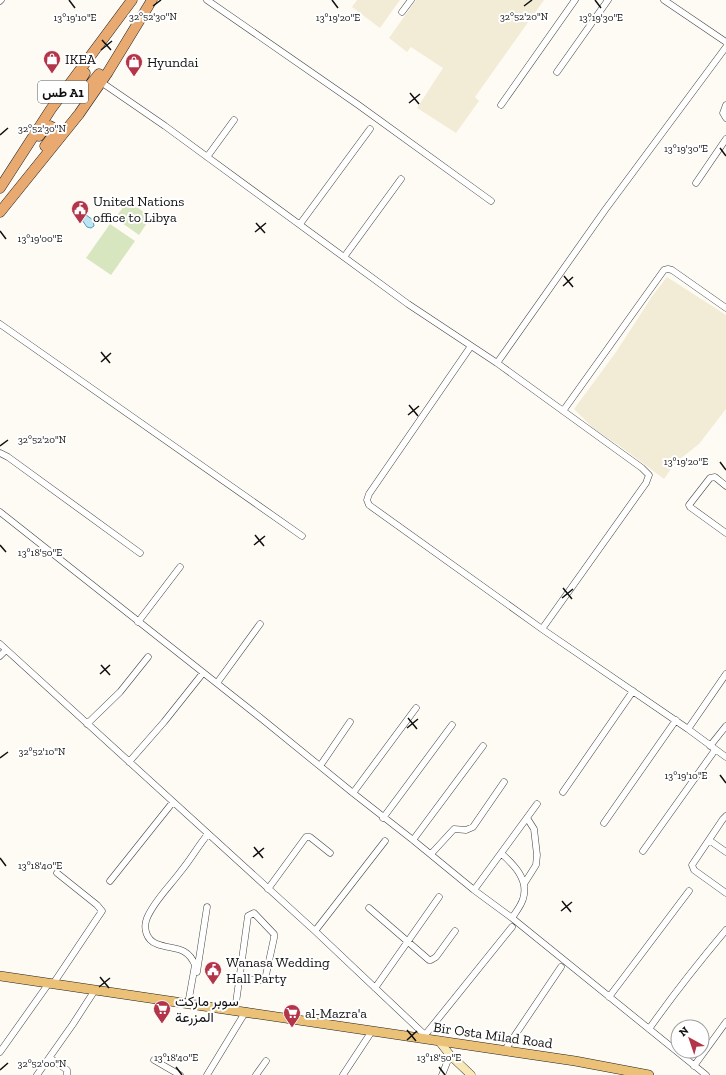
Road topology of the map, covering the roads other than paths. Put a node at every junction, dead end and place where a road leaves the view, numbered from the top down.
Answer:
1 (132, 0) edge
2 (152, 0) edge
3 (207, 0) edge
4 (411, 0) edge
5 (575, 0) edge
6 (608, 0) edge
7 (664, 0) edge
8 (402, 12) dead end
9 (114, 25) junction
10 (726, 42) edge
11 (726, 47) edge
12 (557, 72) dead end
13 (101, 82) junction
14 (501, 105) dead end
15 (726, 105) edge
16 (726, 118) edge
17 (234, 120) dead end
18 (370, 130) dead end
19 (726, 139) edge
20 (207, 157) junction
21 (13, 169) junction
22 (400, 179) dead end
23 (696, 183) dead end
24 (0, 188) edge
25 (491, 201) dead end
26 (2, 209) edge
27 (300, 224) junction
28 (344, 257) junction
29 (726, 308) edge
30 (0, 324) edge
31 (471, 346) junction
32 (497, 363) junction
33 (563, 411) junction
34 (0, 453) edge
35 (726, 486) edge
36 (0, 512) edge
37 (726, 533) edge
38 (302, 536) dead end
39 (140, 553) dead end
40 (180, 567) dead end
41 (138, 622) junction
42 (260, 624) dead end
43 (542, 629) junction
44 (0, 644) edge
45 (6, 650) junction
46 (0, 656) edge
47 (148, 657) dead end
48 (203, 673) junction
49 (726, 674) edge
50 (217, 683) junction
51 (633, 691) junction
52 (416, 708) dead end
53 (676, 720) junction
54 (350, 722) dead end
55 (87, 724) junction
56 (452, 725) dead end
57 (726, 726) edge
58 (688, 729) junction
59 (482, 746) dead end
60 (713, 748) junction
61 (726, 757) edge
62 (129, 762) junction
63 (320, 766) junction
64 (504, 782) dead end
65 (563, 792) dead end
66 (353, 793) junction
67 (173, 802) junction
68 (537, 804) dead end
69 (726, 816) edge
70 (383, 818) junction
71 (527, 818) junction
72 (604, 823) dead end
73 (208, 834) junction
74 (413, 840) junction
75 (709, 840) junction
76 (385, 841) dead end
77 (643, 851) dead end
78 (726, 852) edge
79 (330, 853) dead end
80 (430, 854) junction
81 (502, 854) junction
82 (57, 873) dead end
83 (110, 881) dead end
84 (524, 884) junction
85 (268, 889) junction
86 (474, 890) junction
87 (689, 891) dead end
88 (726, 893) edge
89 (439, 897) dead end
90 (207, 907) dead end
91 (369, 908) dead end
92 (512, 918) junction
93 (512, 927) dead end
94 (726, 930) edge
95 (315, 931) junction
96 (455, 931) dead end
97 (408, 942) junction
98 (561, 967) dead end
99 (0, 976) edge
100 (240, 979) junction
101 (51, 983) junction
102 (375, 988) junction
103 (191, 989) junction
104 (95, 990) junction
105 (610, 997) junction
106 (188, 1004) junction
107 (235, 1010) junction
108 (246, 1011) junction
109 (726, 1022) edge
110 (649, 1029) junction
111 (372, 1031) junction
112 (425, 1037) junction
113 (439, 1041) junction
114 (505, 1050) junction
115 (0, 1052) edge
116 (450, 1055) junction
117 (50, 1058) junction
118 (154, 1060) dead end
119 (266, 1061) dead end
120 (694, 1066) junction
121 (37, 1075) edge
122 (67, 1075) edge
123 (180, 1075) edge
124 (207, 1075) edge
125 (256, 1075) edge
126 (343, 1075) edge
127 (442, 1075) edge
128 (471, 1075) edge
129 (649, 1075) edge
130 (706, 1075) edge

1 - 9 highway, طس A1
2 - 9 highway
2 - 13 highway, طس A1
3 - 25 street
4 - 8 street
5 - 14 street
6 - 12 street
7 - 10 street
9 - 21 highway, طس A1
11 - 32 street
13 - 20 street
13 - 26 highway, طس A1
15 - 16 street
17 - 20 street
18 - 27 street
19 - 23 street
20 - 27 street
21 - 24 highway, طس A1
21 - 26 highway
22 - 28 street
27 - 28 street
28 - 31 street
29 - 33 street
30 - 38 street
31 - 32 street
31 - 43 street
32 - 33 street
33 - 43 street
34 - 39 street
35 - 37 street
36 - 41 street
40 - 41 street
41 - 48 street
42 - 50 street
43 - 51 street
44 - 45 street
45 - 46 street
45 - 55 street
47 - 55 street
48 - 50 street
48 - 62 street
49 - 58 street
50 - 63 street
51 - 53 street
51 - 65 street
52 - 66 street
53 - 58 street
53 - 72 street
54 - 63 street
55 - 62 street
56 - 70 street
57 - 60 street
58 - 60 street
59 - 74 street
60 - 61 street
60 - 77 street
62 - 67 street
63 - 66 street
64 - 80 street
66 - 70 street
67 - 73 street
67 - 83 street
68 - 71 street
69 - 75 street
70 - 74 street
71 - 81 street
71 - 84 street
73 - 85 street
73 - 103 street
74 - 80 street
75 - 78 street
75 - 88 street
76 - 95 street
79 - 85 street
80 - 86 street
81 - 84 street
81 - 86 street
82 - 101 street
84 - 92 street
85 - 95 street
86 - 92 street
87 - 105 street
89 - 97 street
90 - 103 street
91 - 97 street
92 - 105 street
93 - 112 street
94 - 110 street
95 - 102 street
96 - 97 street
97 - 102 street
98 - 114 street
99 - 101 main road, Bir Osta Milad Road
100 - 100 street
100 - 107 street
101 - 104 main road, Bir Osta Milad Road
101 - 115 street
102 - 112 street
103 - 106 street
104 - 106 main road, Bir Osta Milad Road
104 - 117 street
105 - 110 street
106 - 107 main road, Bir Osta Milad Road
107 - 108 main road, Bir Osta Milad Road
108 - 111 main road, Bir Osta Milad Road
108 - 124 street
109 - 120 street
110 - 120 street
111 - 112 main road, Bir Osta Milad Road
111 - 126 street
112 - 113 main road, Bir Osta Milad Road
113 - 114 main road, Bir Osta Milad Road
113 - 116 main road
114 - 129 main road, Bir Osta Milad Road
116 - 127 street
116 - 128 main road
117 - 121 street
117 - 122 street
118 - 123 street
119 - 125 street
120 - 130 street

